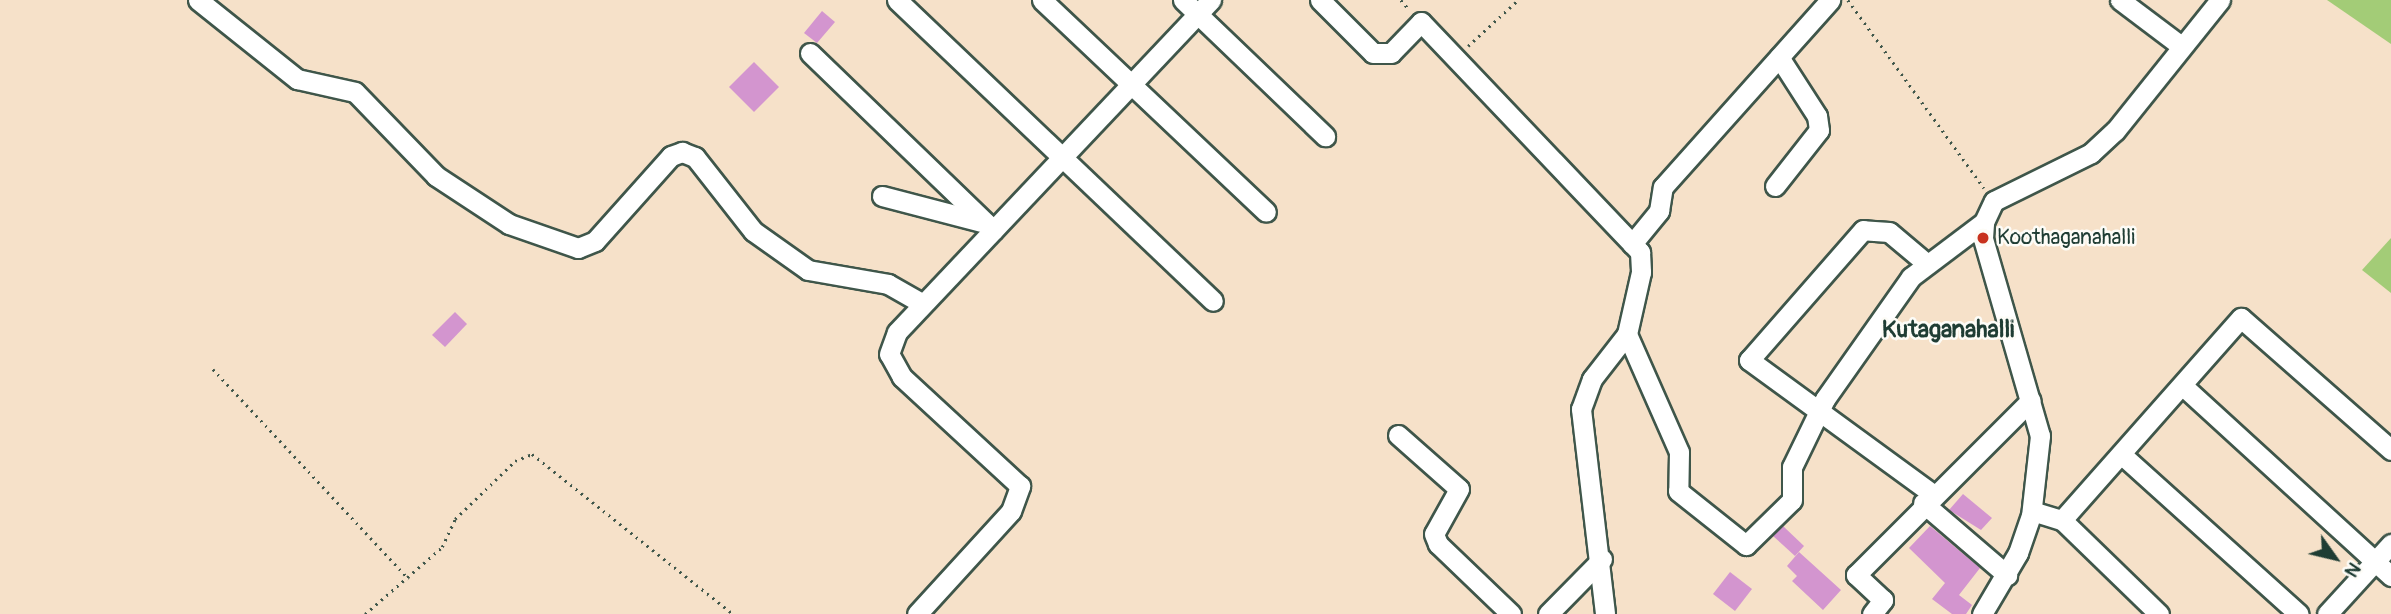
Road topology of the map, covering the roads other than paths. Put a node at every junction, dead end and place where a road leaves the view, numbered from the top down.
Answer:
1 (198, 0) edge
2 (897, 0) edge
3 (1042, 0) edge
4 (1183, 0) edge
5 (1320, 0) edge
6 (1830, 0) edge
7 (2120, 0) edge
8 (2214, 2) edge
9 (1204, 7) edge
10 (2181, 46) junction
11 (810, 53) dead end
12 (1779, 57) junction
13 (1131, 85) junction
14 (1325, 136) dead end
15 (1062, 158) junction
16 (1775, 186) dead end
17 (882, 196) dead end
18 (1266, 212) dead end
19 (1984, 222) junction
20 (990, 227) junction
21 (1632, 244) junction
22 (1926, 263) junction
23 (1213, 301) dead end
24 (923, 304) junction
25 (1627, 334) junction
26 (2183, 386) junction
27 (2031, 400) junction
28 (1819, 413) junction
29 (1398, 435) dead end
30 (2391, 450) edge
31 (2120, 454) junction
32 (1928, 499) junction
33 (2032, 511) junction
34 (2062, 520) junction
35 (2391, 544) edge
36 (1602, 559) junction
37 (2376, 562) junction
38 (2007, 575) junction
39 (2391, 576) edge
40 (917, 614) edge
41 (1511, 614) edge
42 (1548, 614) edge
43 (1605, 614) edge
44 (1872, 614) edge
45 (1982, 614) edge
46 (2159, 614) edge
47 (2299, 614) edge
48 (2327, 614) edge

1 - 24 street
2 - 15 street
3 - 13 street
4 - 9 street
5 - 21 street
6 - 12 street
7 - 10 street
8 - 10 street
9 - 13 street
9 - 14 street
10 - 19 street
11 - 20 street
12 - 16 street
12 - 21 street
13 - 15 street
13 - 18 street
15 - 20 street
15 - 23 street
17 - 20 street
19 - 22 street
19 - 27 street
20 - 24 street
21 - 25 street
22 - 28 street
22 - 28 street
24 - 40 street
25 - 28 street
25 - 36 street
26 - 30 street
26 - 31 street
26 - 37 street
27 - 32 street
27 - 33 street
28 - 32 street
29 - 41 street
31 - 34 street
31 - 47 street
32 - 38 street
32 - 44 street
33 - 34 street
33 - 38 street
34 - 46 street
35 - 37 street
36 - 42 street
36 - 43 street
37 - 39 street
37 - 48 street
38 - 45 street

